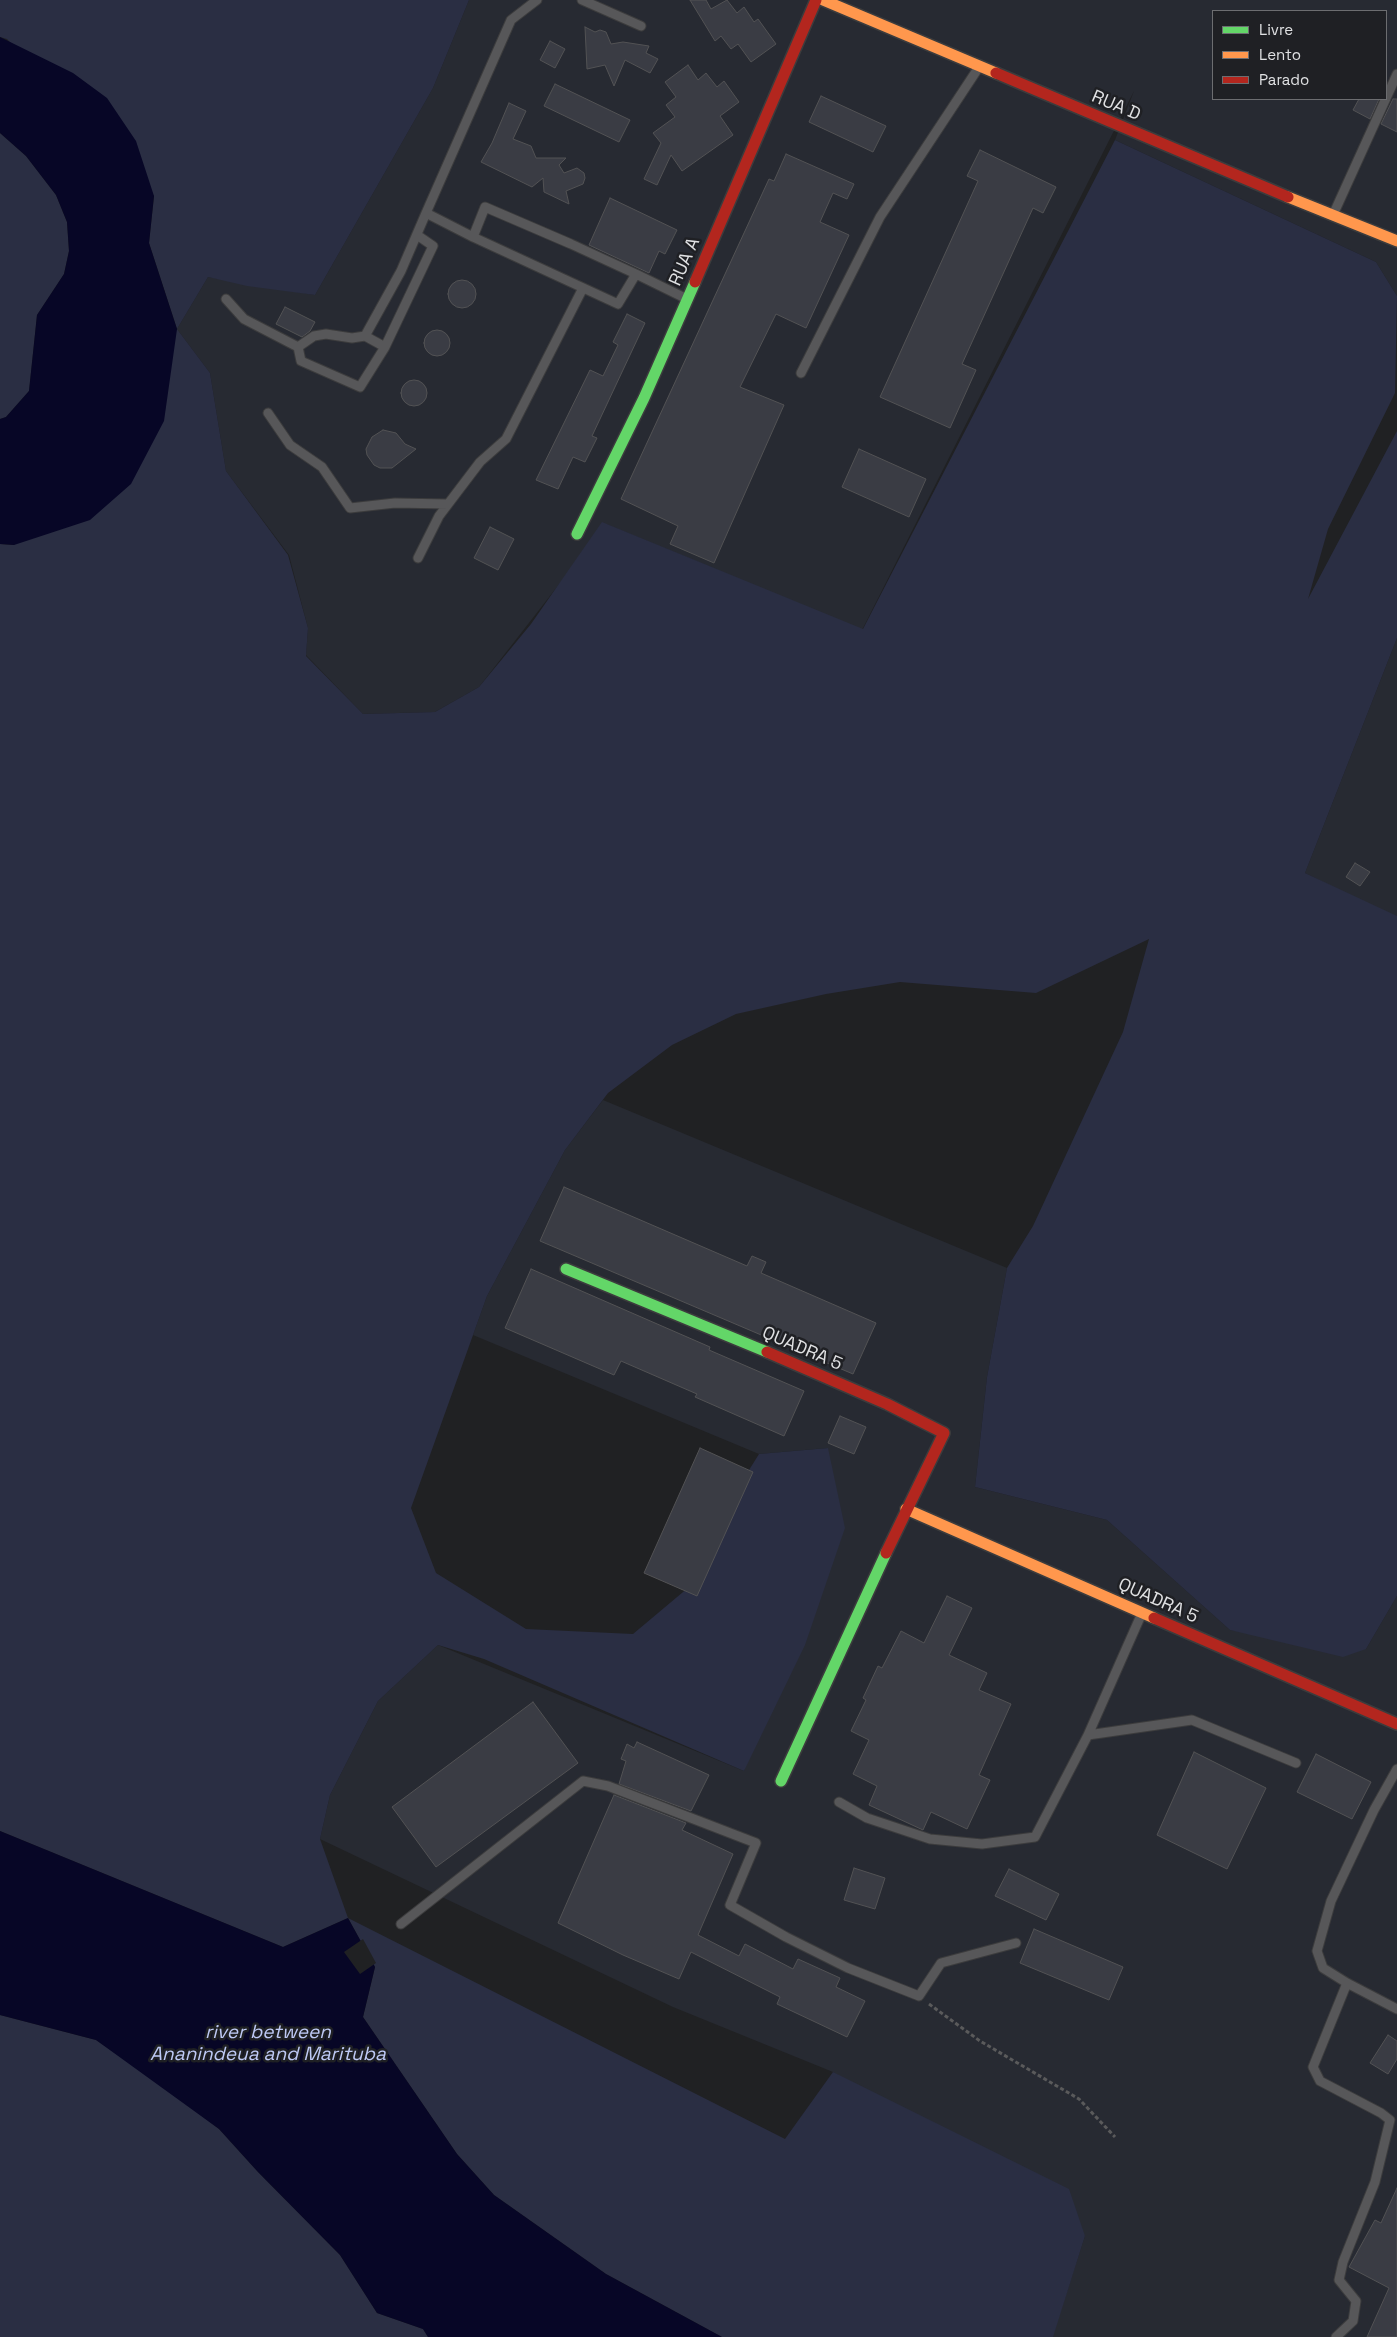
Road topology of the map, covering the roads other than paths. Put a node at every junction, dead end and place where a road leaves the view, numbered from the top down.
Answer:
1 (538, 0) edge
2 (582, 0) edge
3 (816, 0) edge
4 (823, 0) edge
5 (641, 26) dead end
6 (979, 66) junction
7 (1397, 74) edge
8 (1387, 96) edge
9 (1385, 100) edge
10 (426, 213) junction
11 (1332, 216) junction
12 (417, 235) junction
13 (473, 237) junction
14 (1397, 241) edge
15 (636, 274) junction
16 (583, 288) junction
17 (226, 299) dead end
18 (687, 299) junction
19 (365, 336) junction
20 (298, 347) junction
21 (385, 347) junction
22 (802, 373) dead end
23 (268, 413) dead end
24 (448, 504) junction
25 (577, 534) dead end
26 (418, 558) dead end
27 (566, 1269) dead end
28 (906, 1509) junction
29 (1142, 1613) junction
30 (1397, 1724) edge
31 (1088, 1735) junction
32 (1296, 1763) dead end
33 (1397, 1769) edge
34 (781, 1781) dead end
35 (839, 1802) dead end
36 (401, 1924) dead end
37 (1016, 1942) dead end
38 (1347, 1983) junction
39 (1397, 2009) edge
40 (1336, 2337) edge

1 - 10 lane
2 - 5 lane
3 - 18 street, RUA A
4 - 6 street, RUA D
6 - 11 street, RUA D
6 - 22 lane
7 - 8 lane
9 - 11 lane
10 - 12 lane
10 - 13 lane
11 - 14 street, RUA D
12 - 19 lane
12 - 21 lane
13 - 15 lane
13 - 16 lane
15 - 16 lane
15 - 18 lane
16 - 24 lane
17 - 20 lane
18 - 25 street, RUA A
19 - 20 lane
19 - 21 lane
20 - 21 lane
23 - 24 lane
24 - 26 lane
27 - 28 street, QUADRA 5
28 - 29 street, QUADRA 5
28 - 34 street, QUADRA 5
29 - 30 street, QUADRA 5
29 - 31 lane
31 - 32 lane
31 - 35 lane
33 - 38 lane
36 - 37 lane
38 - 39 lane
38 - 40 lane

